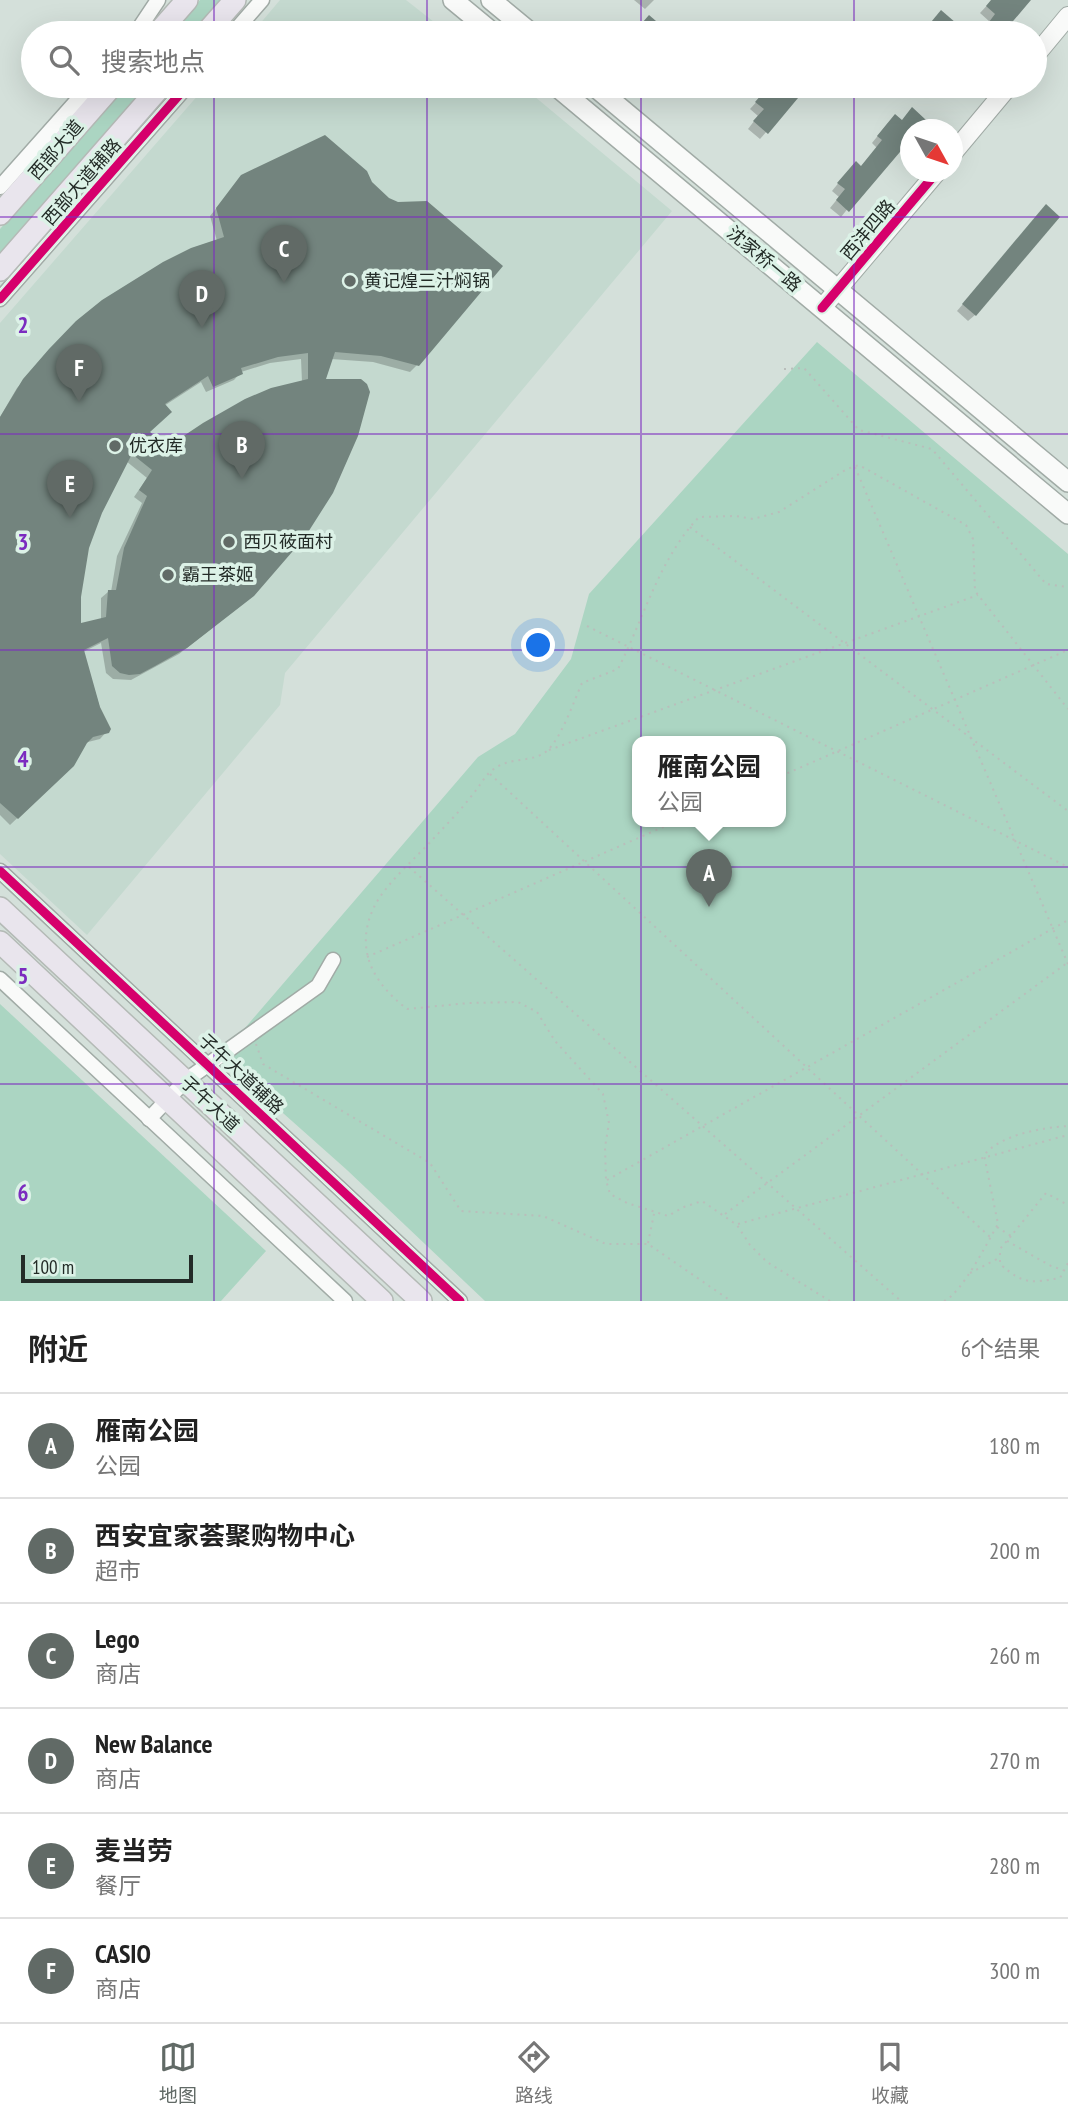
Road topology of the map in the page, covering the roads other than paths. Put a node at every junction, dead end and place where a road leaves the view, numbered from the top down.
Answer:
1 (158, 0) edge
2 (187, 0) edge
3 (236, 0) edge
4 (262, 0) edge
5 (453, 0) edge
6 (491, 0) edge
7 (1068, 16) edge
8 (144, 21) edge
9 (169, 21) edge
10 (217, 21) edge
11 (244, 21) edge
12 (478, 21) edge
13 (516, 21) edge
14 (1047, 41) edge
15 (79, 98) edge
16 (102, 98) edge
17 (150, 98) edge
18 (176, 98) edge
19 (570, 98) edge
20 (608, 98) edge
21 (999, 98) edge
22 (963, 141) edge
23 (929, 182) edge
24 (0, 187) edge
25 (0, 214) edge
26 (0, 270) edge
27 (838, 289) junction
28 (0, 299) edge
29 (822, 308) junction
30 (1068, 482) edge
31 (1068, 514) edge
32 (0, 871) edge
33 (0, 908) edge
34 (0, 942) edge
35 (332, 960) dead end
36 (0, 979) edge
37 (208, 1064) junction
38 (185, 1081) junction
39 (167, 1099) junction
40 (149, 1118) junction
41 (345, 1301) edge
42 (382, 1301) edge
43 (421, 1301) edge
44 (460, 1301) edge

1 - 8 street
2 - 9 main road
3 - 10 main road
4 - 11 street
5 - 12 main road
6 - 13 main road
7 - 14 street
15 - 24 street
16 - 25 main road, 西部大道
17 - 26 main road, 西部大道
18 - 28 street, 西部大道辅路
19 - 29 main road, 沈家桥一路
20 - 27 main road, 沈家桥一路
21 - 22 street
23 - 27 street, 西沣四路
27 - 29 street, 西沣四路
27 - 30 main road, 沈家桥一路
29 - 31 main road, 沈家桥一路
32 - 37 street, 子午大道辅路
33 - 38 main road, 子午大道
34 - 39 main road, 子午大道
35 - 37 street
36 - 40 street
37 - 38 street
37 - 44 street, 子午大道辅路
38 - 39 street
38 - 43 main road, 子午大道
39 - 40 street
39 - 42 main road, 子午大道
40 - 41 street

